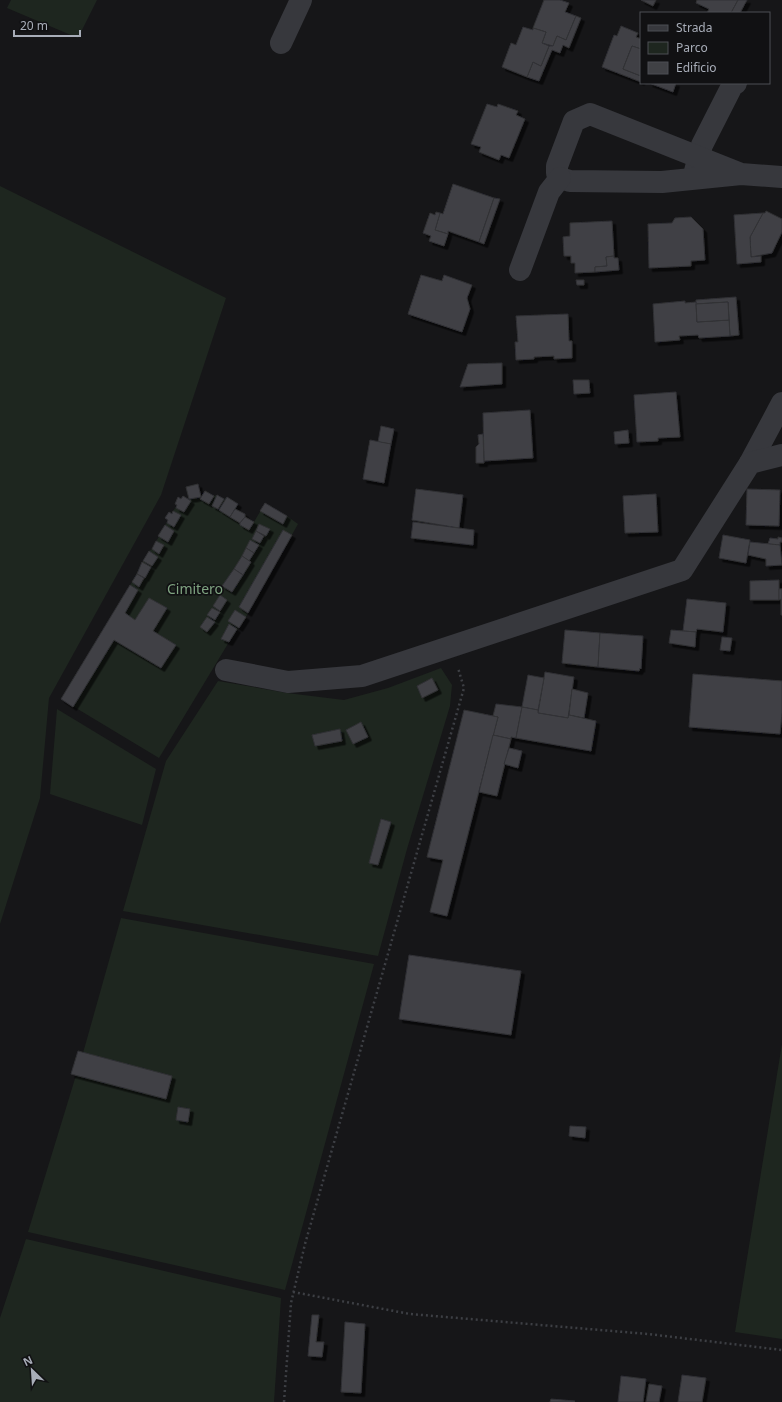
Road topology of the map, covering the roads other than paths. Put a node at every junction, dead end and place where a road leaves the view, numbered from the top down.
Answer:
1 (301, 0) edge
2 (281, 43) dead end
3 (733, 84) edge
4 (699, 157) junction
5 (741, 174) junction
6 (782, 177) edge
7 (560, 178) junction
8 (694, 179) junction
9 (520, 270) dead end
10 (782, 403) edge
11 (782, 455) edge
12 (750, 463) junction
13 (226, 670) dead end

1 - 2 street
3 - 4 street
4 - 5 street
4 - 7 street
4 - 8 street
5 - 6 street
5 - 8 street
7 - 8 street
7 - 9 street
10 - 12 street
11 - 12 street
12 - 13 street

